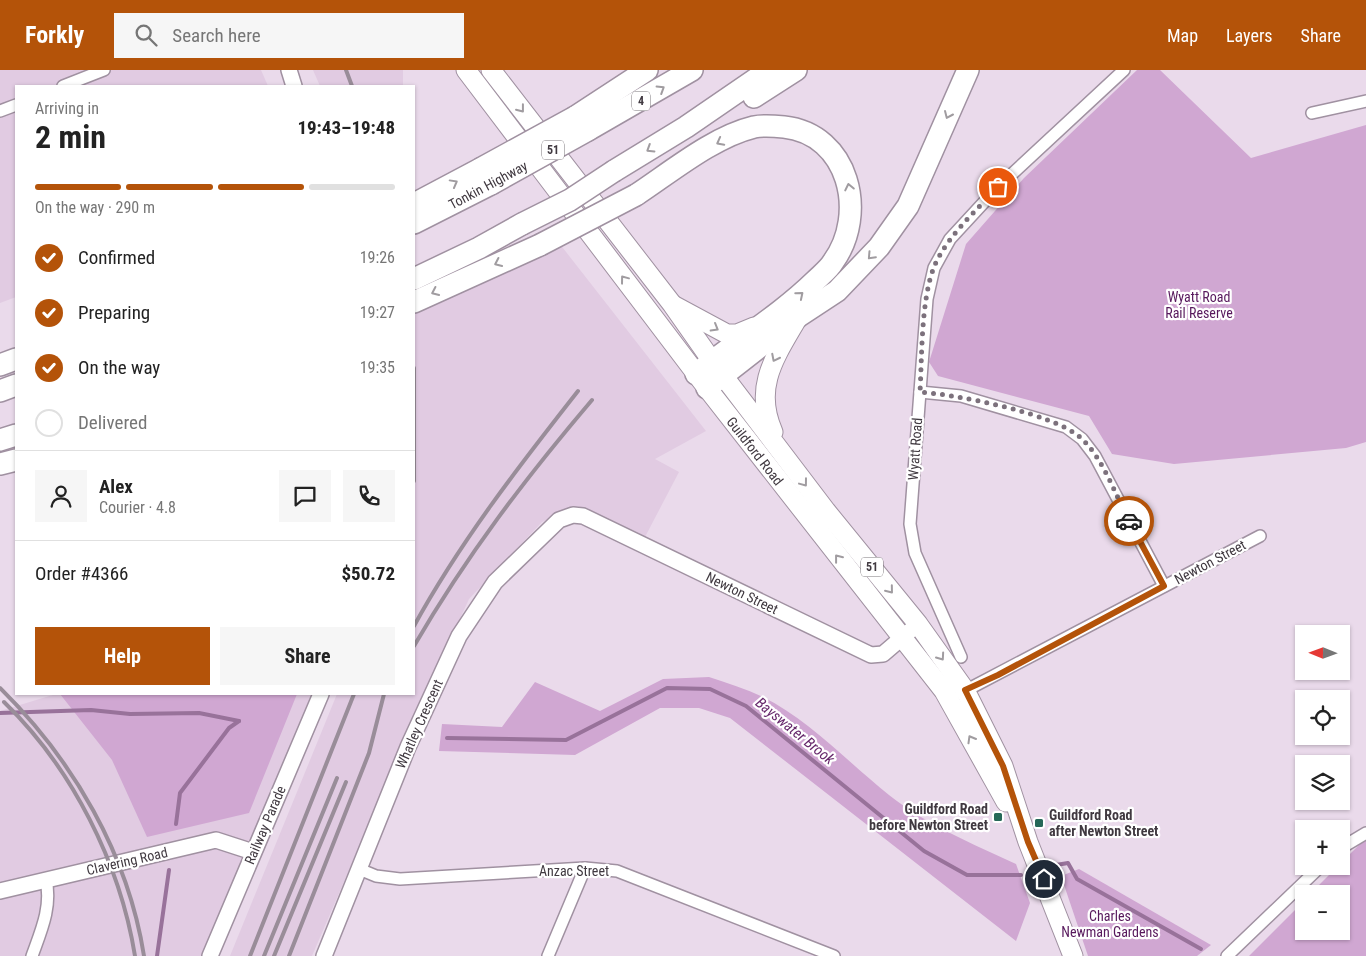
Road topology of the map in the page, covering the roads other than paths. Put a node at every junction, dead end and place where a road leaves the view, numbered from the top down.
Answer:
1 (104, 70) edge
2 (289, 70) edge
3 (466, 70) edge
4 (491, 70) edge
5 (647, 70) edge
6 (692, 70) edge
7 (769, 70) edge
8 (796, 70) edge
9 (968, 70) edge
10 (1124, 70) edge
11 (66, 85) edge
12 (294, 85) edge
13 (1366, 101) edge
14 (15, 105) edge
15 (0, 111) edge
16 (1312, 113) dead end
17 (582, 124) junction
18 (686, 127) junction
19 (422, 210) edge
20 (415, 279) edge
21 (415, 302) edge
22 (672, 304) junction
23 (799, 316) junction
24 (761, 324) junction
25 (15, 359) edge
26 (0, 365) edge
27 (709, 374) junction
28 (15, 385) edge
29 (0, 391) edge
30 (920, 392) junction
31 (15, 434) edge
32 (0, 440) edge
33 (783, 454) junction
34 (15, 460) edge
35 (0, 464) edge
36 (559, 520) joint
37 (1260, 536) dead end
38 (1164, 586) junction
39 (918, 624) junction
40 (900, 638) junction
41 (961, 657) dead end
42 (965, 690) junction
43 (321, 695) edge
44 (949, 701) junction
45 (1366, 832) edge
46 (1028, 842) junction
47 (1350, 842) edge
48 (253, 852) junction
49 (585, 868) junction
50 (359, 869) junction
51 (1312, 875) edge
52 (46, 880) junction
53 (0, 891) edge
54 (32, 956) edge
55 (210, 956) edge
56 (324, 956) edge
57 (548, 956) edge
58 (834, 956) edge
59 (1073, 956) edge
60 (1227, 956) edge

1 - 11 street
2 - 12 street
27 -> 3 highway, Guildford Road / 51
4 -> 22 highway, Guildford Road / 51
5 - 17 highway
17 -> 6 highway, Tonkin Highway / 4
7 - 18 highway
8 - 18 highway
9 -> 23 highway
10 - 30 street, Wyatt Road
13 - 16 street
14 - 15 street
19 -> 17 highway, Tonkin Highway / 4, bridge
18 -> 20 highway, bridge
24 -> 21 highway, bridge
22 -> 24 highway
22 - 27 highway, Guildford Road / 51
23 - 27 highway
23 -> 33 highway
24 - 27 highway
25 - 26 highway
27 - 33 highway, Guildford Road / 51
40 -> 27 highway, Guildford Road / 51
28 - 29 highway
30 - 38 street
30 - 41 street, Wyatt Road
31 - 32 highway
33 -> 39 highway, Guildford Road / 51
34 - 35 highway
36 - 40 street, Newton Street
36 - 50 street, Whatley Crescent
37 - 38 street, Newton Street
38 - 42 street, Newton Street
39 - 40 street, Newton Street
39 -> 42 highway, Guildford Road / 51
40 - 44 highway, Guildford Road / 51
42 - 44 street, Newton Street
42 - 46 highway, Guildford Road / 51
43 - 48 street, Railway Parade
46 -> 44 highway, Guildford Road / 51
45 - 47 street
46 - 59 highway, Guildford Road / 51
48 - 52 street, Clavering Road
48 - 55 street, Railway Parade
49 - 50 street, Anzac Street
49 - 57 street
49 - 58 street, Anzac Street
50 - 56 street, Whatley Crescent
51 - 60 street
52 - 53 street, Clavering Road
52 - 54 street

